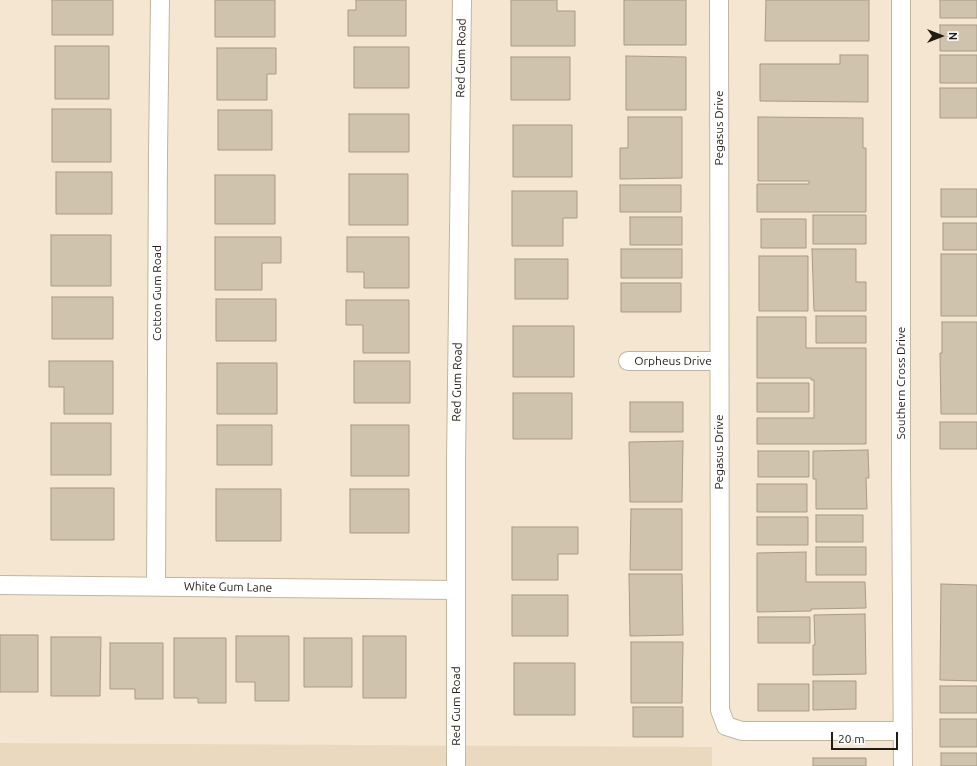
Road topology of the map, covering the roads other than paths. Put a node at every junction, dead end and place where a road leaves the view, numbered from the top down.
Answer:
1 (160, 0) edge
2 (462, 0) edge
3 (719, 0) edge
4 (901, 0) edge
5 (628, 361) dead end
6 (719, 361) junction
7 (0, 584) edge
8 (156, 586) junction
9 (456, 590) junction
10 (903, 731) junction
11 (456, 764) dead end
12 (903, 766) edge

1 - 8 street, Cotton Gum Road
2 - 9 street, Red Gum Road
3 - 6 street, Pegasus Drive
4 - 10 street, Southern Cross Drive
5 - 6 street, Orpheus Drive
6 - 10 street, Pegasus Drive
7 - 8 street, White Gum Lane
8 - 9 street, White Gum Lane
9 - 11 street, Red Gum Road
10 - 12 street, Southern Cross Drive

